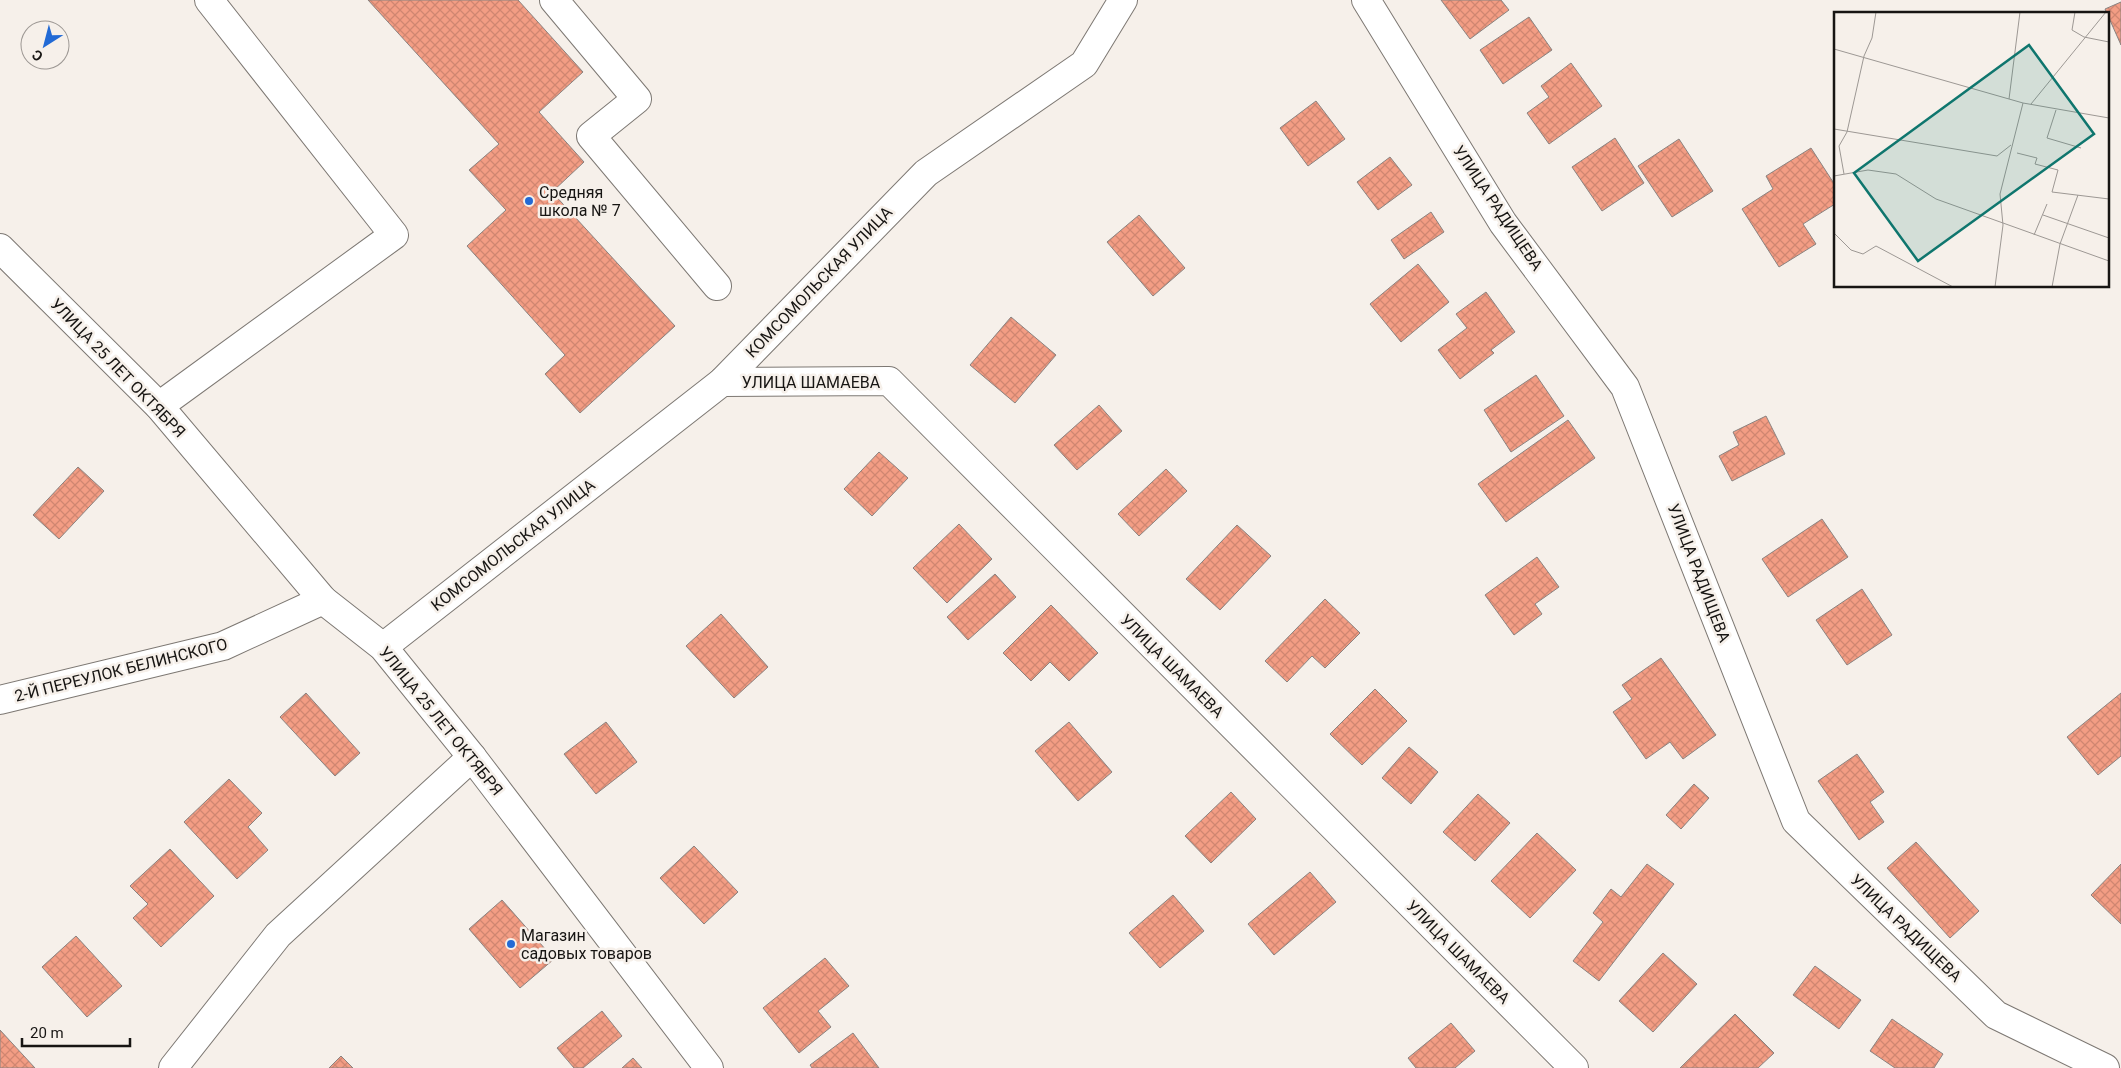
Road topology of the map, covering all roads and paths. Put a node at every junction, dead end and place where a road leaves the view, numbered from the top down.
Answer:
1 (209, 0) edge
2 (554, 0) edge
3 (1123, 0) edge
4 (1366, 0) edge
5 (0, 248) edge
6 (717, 286) dead end
7 (722, 382) junction
8 (159, 406) junction
9 (323, 600) junction
10 (383, 646) junction
11 (0, 700) edge
12 (472, 758) junction
13 (173, 1068) edge
14 (709, 1068) edge
15 (1574, 1068) edge
16 (2105, 1068) edge

1 - 8 street
2 - 6 street
3 - 7 street, КОМСОМОЛЬСКАЯ УЛИЦА
4 - 16 street, УЛИЦА РАДИЩЕВА
5 - 8 street, УЛИЦА 25 ЛЕТ ОКТЯБРЯ
7 - 10 street, КОМСОМОЛЬСКАЯ УЛИЦА
7 - 15 street, УЛИЦА ШАМАЕВА
8 - 9 street, УЛИЦА 25 ЛЕТ ОКТЯБРЯ
9 - 10 street, УЛИЦА 25 ЛЕТ ОКТЯБРЯ
9 - 11 street, 2-Й ПЕРЕУЛОК БЕЛИНСКОГО
10 - 12 street, УЛИЦА 25 ЛЕТ ОКТЯБРЯ
12 - 13 street
12 - 14 street, УЛИЦА 25 ЛЕТ ОКТЯБРЯ

